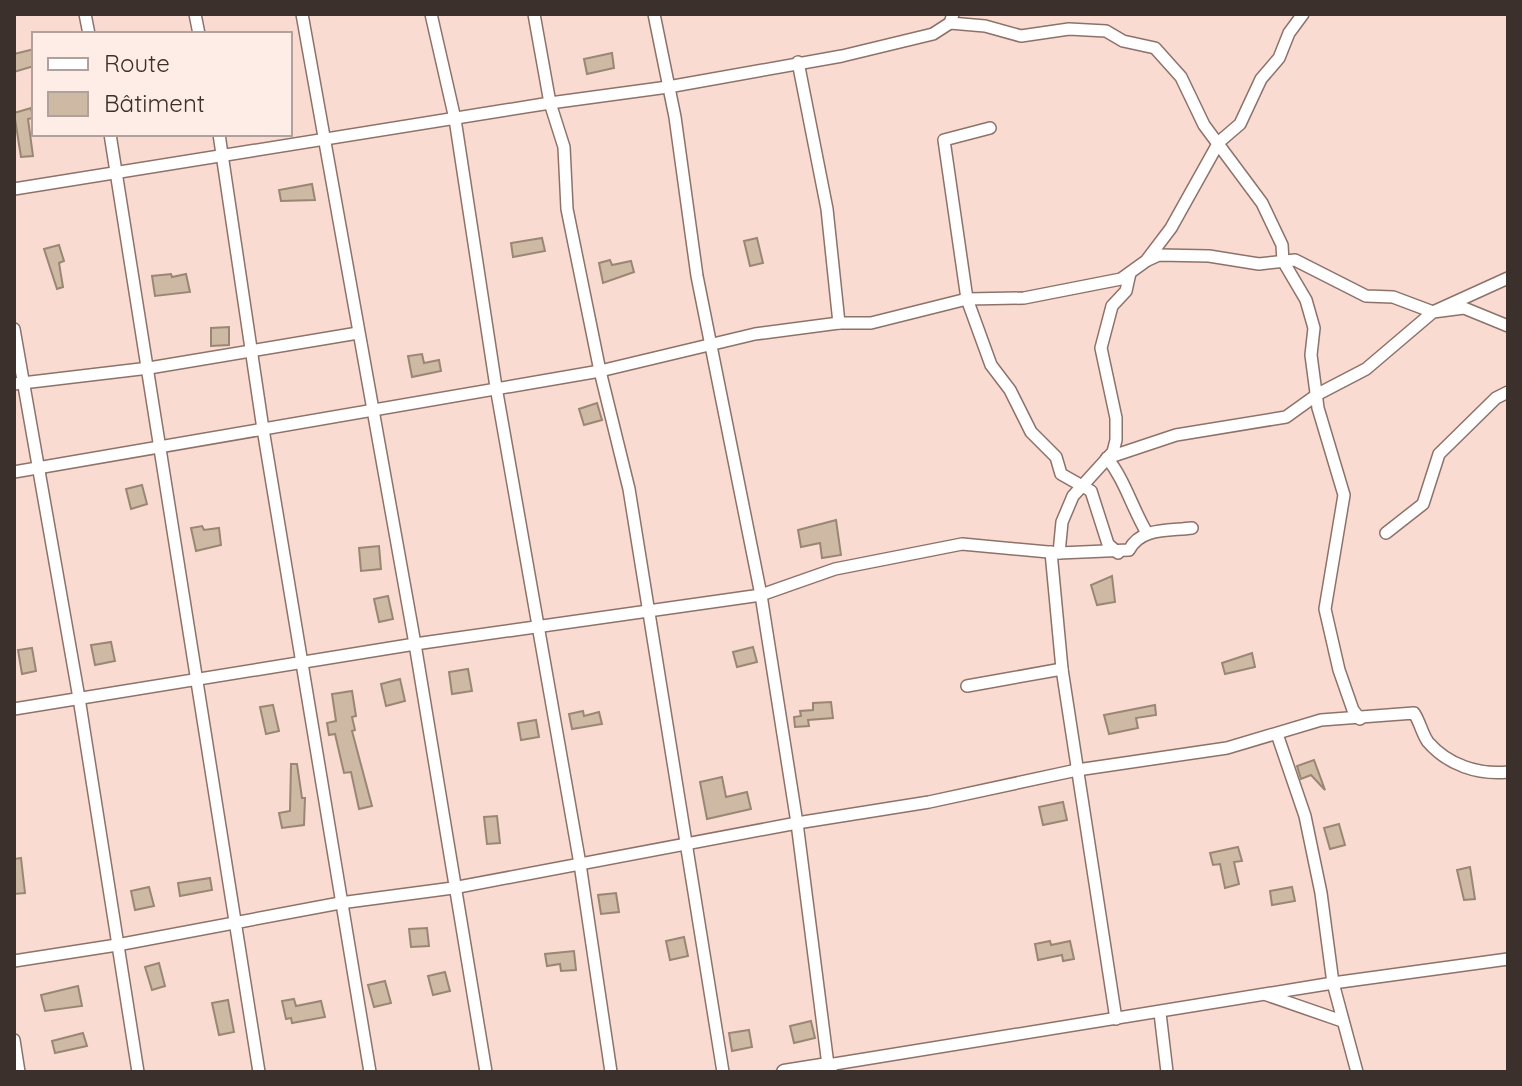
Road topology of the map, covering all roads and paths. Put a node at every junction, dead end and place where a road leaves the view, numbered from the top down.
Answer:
1 (302, 14) edge
2 (431, 14) edge
3 (534, 14) edge
4 (654, 14) edge
5 (1303, 14) edge
6 (951, 19) edge
7 (798, 62) junction
8 (668, 87) junction
9 (550, 103) junction
10 (455, 119) junction
11 (990, 128) dead end
12 (110, 136) edge
13 (219, 136) edge
14 (322, 142) junction
15 (1219, 142) junction
16 (223, 155) junction
17 (118, 170) junction
18 (14, 189) edge
19 (1289, 260) junction
20 (1146, 261) junction
21 (1130, 273) junction
22 (1508, 278) edge
23 (967, 299) junction
24 (1433, 312) junction
25 (839, 323) junction
26 (1508, 326) edge
27 (14, 329) edge
28 (358, 333) junction
29 (713, 347) junction
30 (250, 350) junction
31 (149, 368) junction
32 (600, 371) junction
33 (19, 383) edge
34 (496, 387) junction
35 (1508, 392) edge
36 (1318, 394) junction
37 (372, 409) junction
38 (263, 429) junction
39 (161, 446) junction
40 (1107, 458) junction
41 (38, 468) junction
42 (14, 472) edge
43 (1081, 484) junction
44 (1192, 528) dead end
45 (1147, 533) junction
46 (1386, 533) dead end
47 (1111, 550) junction
48 (1055, 553) junction
49 (761, 595) junction
50 (647, 611) junction
51 (537, 627) junction
52 (415, 644) junction
53 (303, 662) junction
54 (1062, 669) junction
55 (195, 679) junction
56 (967, 686) dead end
57 (79, 698) junction
58 (14, 709) edge
59 (1353, 716) junction
60 (1277, 734) junction
61 (1077, 770) junction
62 (1508, 772) edge
63 (797, 823) junction
64 (685, 845) junction
65 (580, 864) junction
66 (453, 888) junction
67 (340, 903) junction
68 (234, 922) junction
69 (117, 945) junction
70 (1508, 959) edge
71 (14, 961) edge
72 (1333, 983) junction
73 (1266, 994) junction
74 (1160, 1013) junction
75 (1116, 1019) junction
76 (1342, 1021) junction
77 (14, 1040) edge
78 (829, 1068) edge
79 (19, 1072) edge
80 (138, 1072) edge
81 (259, 1072) edge
82 (370, 1072) edge
83 (486, 1072) edge
84 (611, 1072) edge
85 (723, 1072) edge
86 (784, 1072) edge
87 (1167, 1072) edge
88 (1357, 1072) edge

1 - 14 street
2 - 10 street
3 - 9 street
4 - 8 street
5 - 15 street
6 - 7 street
6 - 15 street
7 - 8 street
7 - 25 street
8 - 9 street
8 - 29 street
9 - 10 street
9 - 32 street
10 - 14 street
10 - 34 street
11 - 23 street
12 - 17 street
13 - 16 street
14 - 16 street
14 - 28 street
15 - 19 street
15 - 20 street
16 - 17 street
16 - 30 street
17 - 18 street
17 - 31 street
19 - 20 street
19 - 24 street
19 - 36 street
20 - 21 street
21 - 23 street
21 - 40 street
22 - 24 street
23 - 25 street
23 - 43 street
24 - 26 street
24 - 36 street
25 - 29 street
27 - 33 street
28 - 30 street
28 - 37 street
29 - 32 street
29 - 49 street
30 - 31 street
30 - 38 street
31 - 33 street
31 - 39 street
32 - 34 street
32 - 50 street
33 - 41 street
34 - 37 street
34 - 51 street
35 - 46 street
36 - 40 street
36 - 59 street
37 - 38 street
37 - 52 street
38 - 39 street
38 - 53 street
39 - 41 street
39 - 55 street
40 - 43 street
40 - 45 street
41 - 42 street
41 - 57 street
43 - 47 street
43 - 48 street
44 - 45 street
45 - 47 street
47 - 48 street
48 - 49 street
48 - 54 street
49 - 50 street
49 - 63 street
50 - 51 street
50 - 64 street
51 - 52 street
51 - 65 street
52 - 53 street
52 - 66 street
53 - 55 street
53 - 67 street
54 - 56 street
54 - 61 street
55 - 57 street
55 - 68 street
57 - 58 street
57 - 69 street
59 - 60 street
59 - 62 street
60 - 61 street
60 - 72 street
61 - 63 street
61 - 75 street
63 - 64 street
63 - 78 street
64 - 65 street
64 - 85 street
65 - 66 street
65 - 84 street
66 - 67 street
66 - 83 street
67 - 68 street
67 - 82 street
68 - 69 street
68 - 81 street
69 - 71 street
69 - 80 street
70 - 72 street
72 - 73 street
72 - 76 street
73 - 74 street
73 - 76 street
74 - 75 street
74 - 87 street
75 - 78 street
76 - 88 street
77 - 79 street
78 - 86 street

